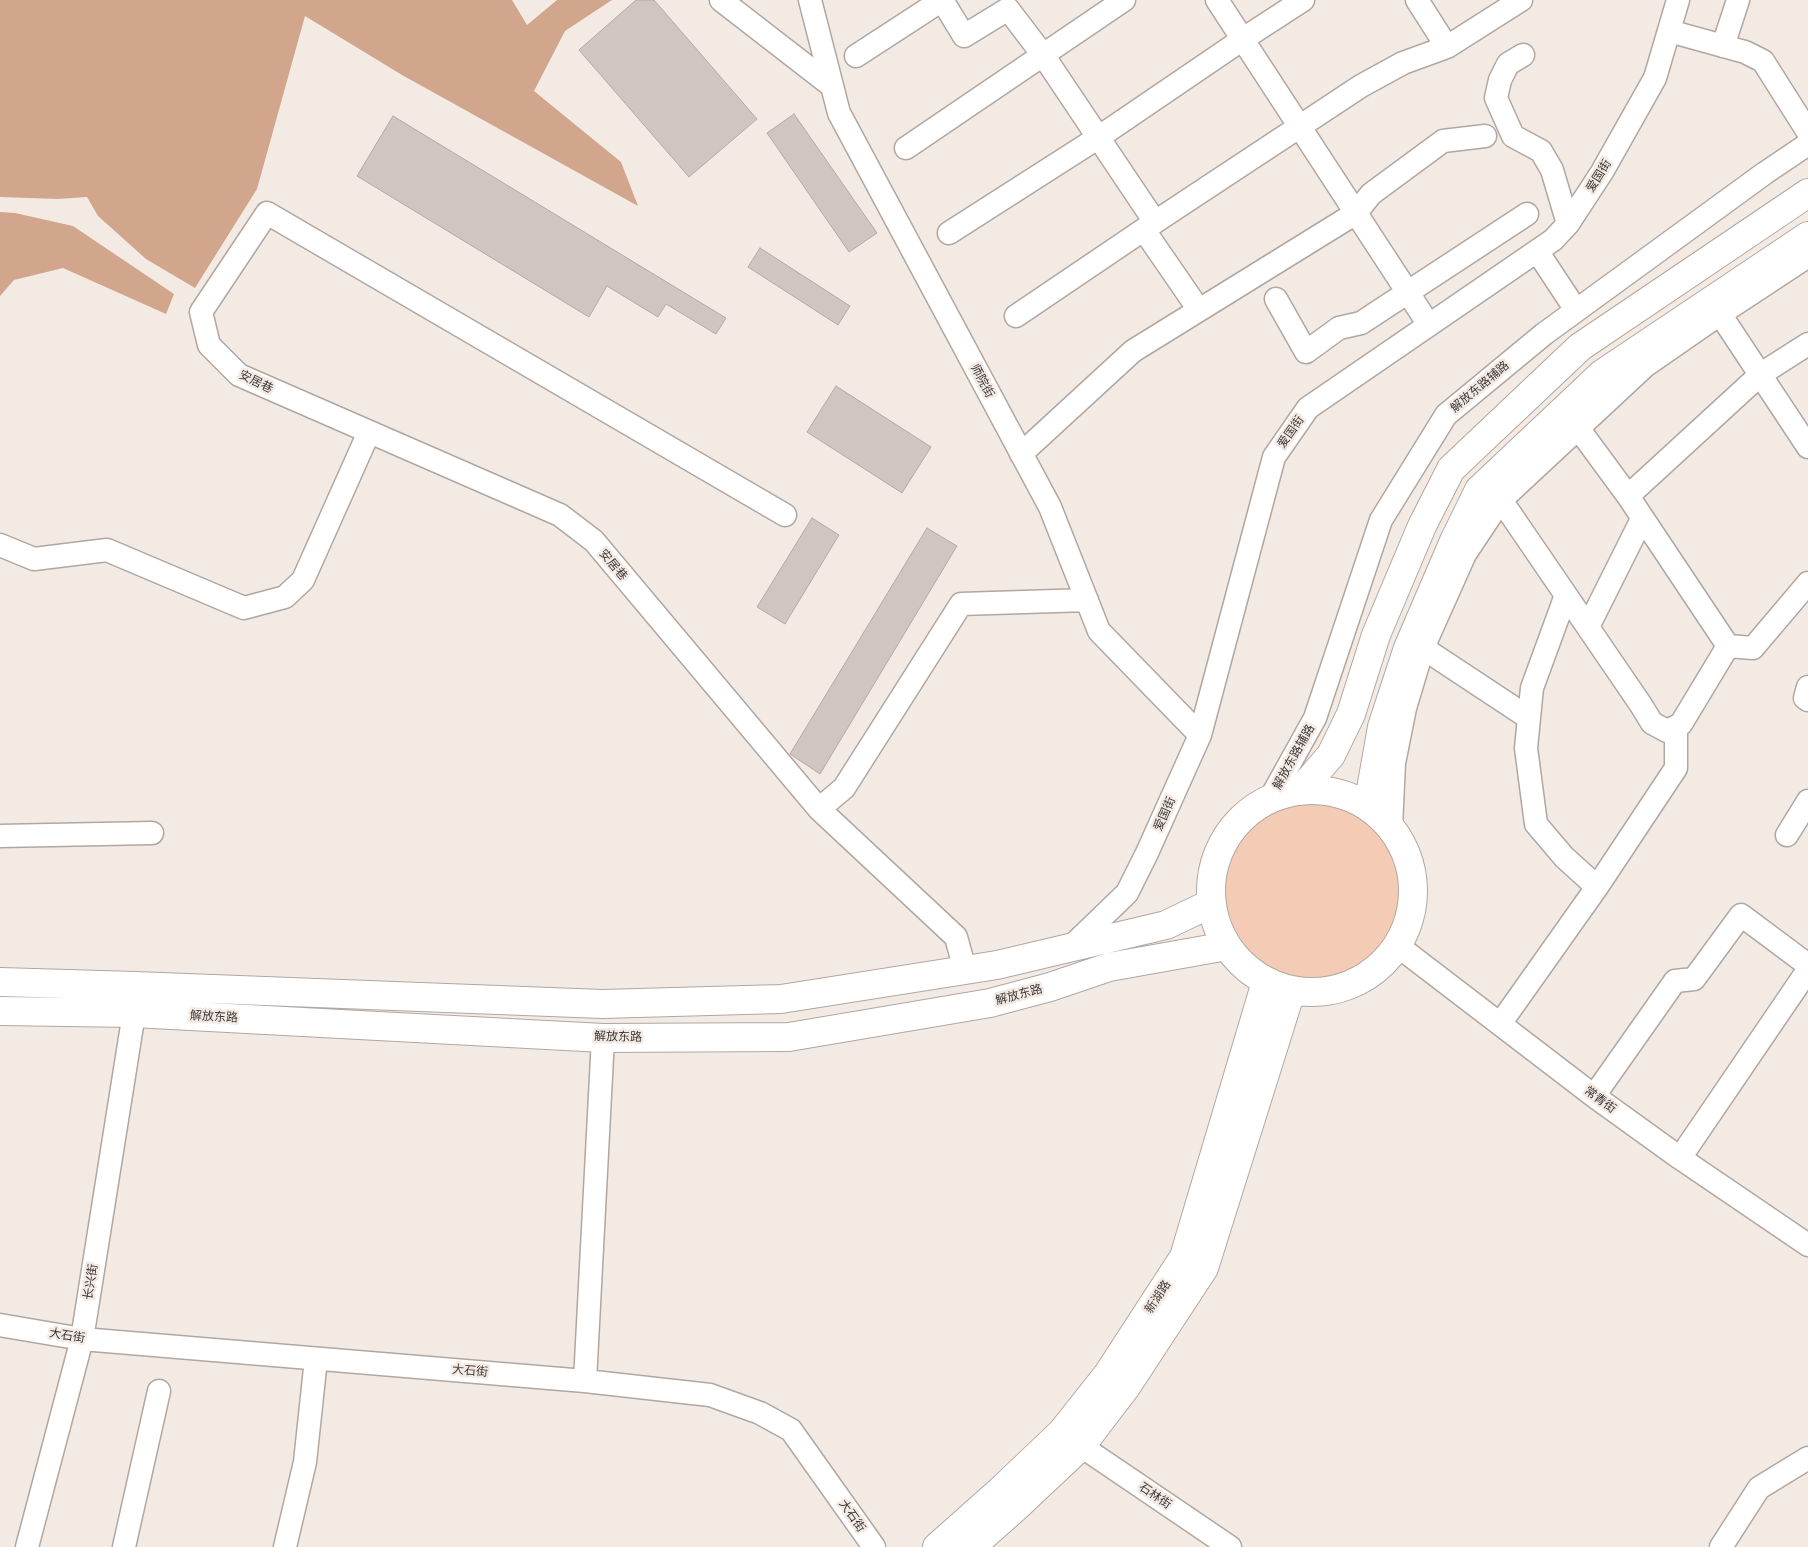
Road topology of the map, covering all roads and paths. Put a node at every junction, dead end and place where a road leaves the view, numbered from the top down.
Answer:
1 (721, 0) edge
2 (810, 0) edge
3 (1124, 0) edge
4 (1217, 0) edge
5 (1303, 0) edge
6 (1417, 0) edge
7 (1521, 0) edge
8 (1678, 0) edge
9 (1738, 0) edge
10 (1669, 31) junction
11 (1243, 39) junction
12 (1723, 46) junction
13 (1447, 47) junction
14 (1043, 55) junction
15 (1523, 55) dead end
16 (856, 56) dead end
17 (832, 86) junction
18 (1299, 126) junction
19 (1808, 132) edge
20 (1099, 136) junction
21 (1485, 136) dead end
22 (1808, 144) edge
23 (906, 148) dead end
24 (1808, 193) edge
25 (1356, 213) junction
26 (1527, 214) dead end
27 (1568, 224) junction
28 (1150, 226) junction
29 (949, 233) dead end
30 (1808, 236) edge
31 (1537, 251) junction
32 (1808, 256) edge
33 (1408, 293) junction
34 (1276, 299) dead end
35 (1199, 310) junction
36 (1576, 310) junction
37 (1720, 314) junction
38 (1016, 316) dead end
39 (1429, 325) junction
40 (1808, 344) edge
41 (1760, 374) junction
42 (1578, 428) junction
43 (369, 432) junction
44 (1808, 447) edge
45 (1021, 454) junction
46 (1628, 496) junction
47 (1501, 500) junction
48 (785, 515) dead end
49 (1642, 519) junction
50 (0, 545) edge
51 (1808, 583) edge
52 (1566, 595) junction
53 (1087, 600) junction
54 (1588, 627) junction
55 (1728, 646) junction
56 (1423, 648) junction
57 (1808, 688) edge
58 (1808, 700) edge
59 (1529, 718) junction
60 (1676, 727) junction
61 (1200, 734) junction
62 (1300, 790) junction
63 (1270, 799) junction
64 (1808, 801) edge
65 (1368, 806) junction
66 (819, 809) junction
67 (1391, 827) junction
68 (152, 833) dead end
69 (0, 836) edge
70 (1787, 836) dead end
71 (1598, 887) junction
72 (1212, 903) junction
73 (1071, 946) junction
74 (1227, 946) junction
75 (1398, 946) junction
76 (1808, 965) edge
77 (965, 970) junction
78 (1808, 970) edge
79 (0, 982) edge
80 (1278, 986) junction
81 (0, 1011) edge
82 (134, 1012) junction
83 (1500, 1024) junction
84 (603, 1038) junction
85 (1594, 1096) junction
86 (1680, 1158) junction
87 (1808, 1244) edge
88 (0, 1325) edge
89 (82, 1339) junction
90 (316, 1359) junction
91 (585, 1381) junction
92 (159, 1391) dead end
93 (1072, 1439) junction
94 (1808, 1458) edge
95 (27, 1547) edge
96 (124, 1547) edge
97 (285, 1547) edge
98 (874, 1547) edge
99 (936, 1547) edge
100 (971, 1547) edge
101 (1230, 1547) edge
102 (1721, 1547) edge

1 - 17 street
2 - 17 street, 师院街
3 - 14 street
4 - 11 street
5 - 11 street
6 - 13 street
7 - 13 street
8 - 10 street, 爱国街
9 - 12 street
10 - 12 street
10 - 27 street, 爱国街
11 - 18 street
11 - 20 street
12 - 19 street
13 - 18 street
14 - 16 street
14 - 20 street
14 - 23 street
15 - 27 street
17 - 45 street, 师院街
18 - 25 street
18 - 28 street
20 - 28 street
20 - 29 street
21 - 25 street
22 - 36 street, 解放东路辅路
24 - 62 main road
25 - 33 street
25 - 35 street
26 - 33 street
27 - 31 street, 爱国街
28 - 35 street
28 - 38 street
30 - 65 main road
31 - 36 street
31 - 39 street, 爱国街
32 - 37 street
33 - 34 street
33 - 39 street
35 - 45 street
36 - 63 street, 解放东路辅路
37 - 41 street
37 - 42 street
39 - 61 street, 爱国街
40 - 41 street
41 - 44 street
41 - 46 street
42 - 46 street
42 - 47 street
43 - 48 street, 安居巷
43 - 50 street
43 - 66 street, 安居巷
45 - 53 street, 师院街
46 - 49 street
47 - 52 street
47 - 56 street
49 - 54 street
49 - 55 street
51 - 55 street
52 - 54 street
52 - 59 street
53 - 61 street, 师院街
53 - 66 street
54 - 60 street
55 - 60 street
56 - 59 street
56 - 67 street
57 - 58 street
59 - 71 street
60 - 71 street
61 - 73 street, 爱国街
62 - 63 main road
62 - 65 main road
63 - 72 main road
64 - 70 street
65 - 67 main road
66 - 77 street, 安居巷
67 - 75 main road
68 - 69 street
71 - 83 street
72 - 73 main road
72 - 74 main road
73 - 77 main road
74 - 80 main road
74 - 84 main road, 解放东路
75 - 80 main road
75 - 83 street, 常青街
76 - 85 street
77 - 79 main road
78 - 86 street
80 - 93 main road, 新湖路
81 - 82 main road, 解放东路
82 - 84 main road, 解放东路
82 - 89 street, 长兴街
83 - 85 street, 常青街
84 - 91 street
85 - 86 street, 常青街
86 - 87 street, 常青街
88 - 89 street, 大石街
89 - 90 street, 大石街
89 - 95 street, 长兴街
90 - 91 street, 大石街
90 - 97 street
91 - 98 street, 大石街
92 - 96 street
93 - 99 main road, 新湖路
93 - 100 main road, 新湖路
93 - 101 street, 石林街
94 - 102 street

